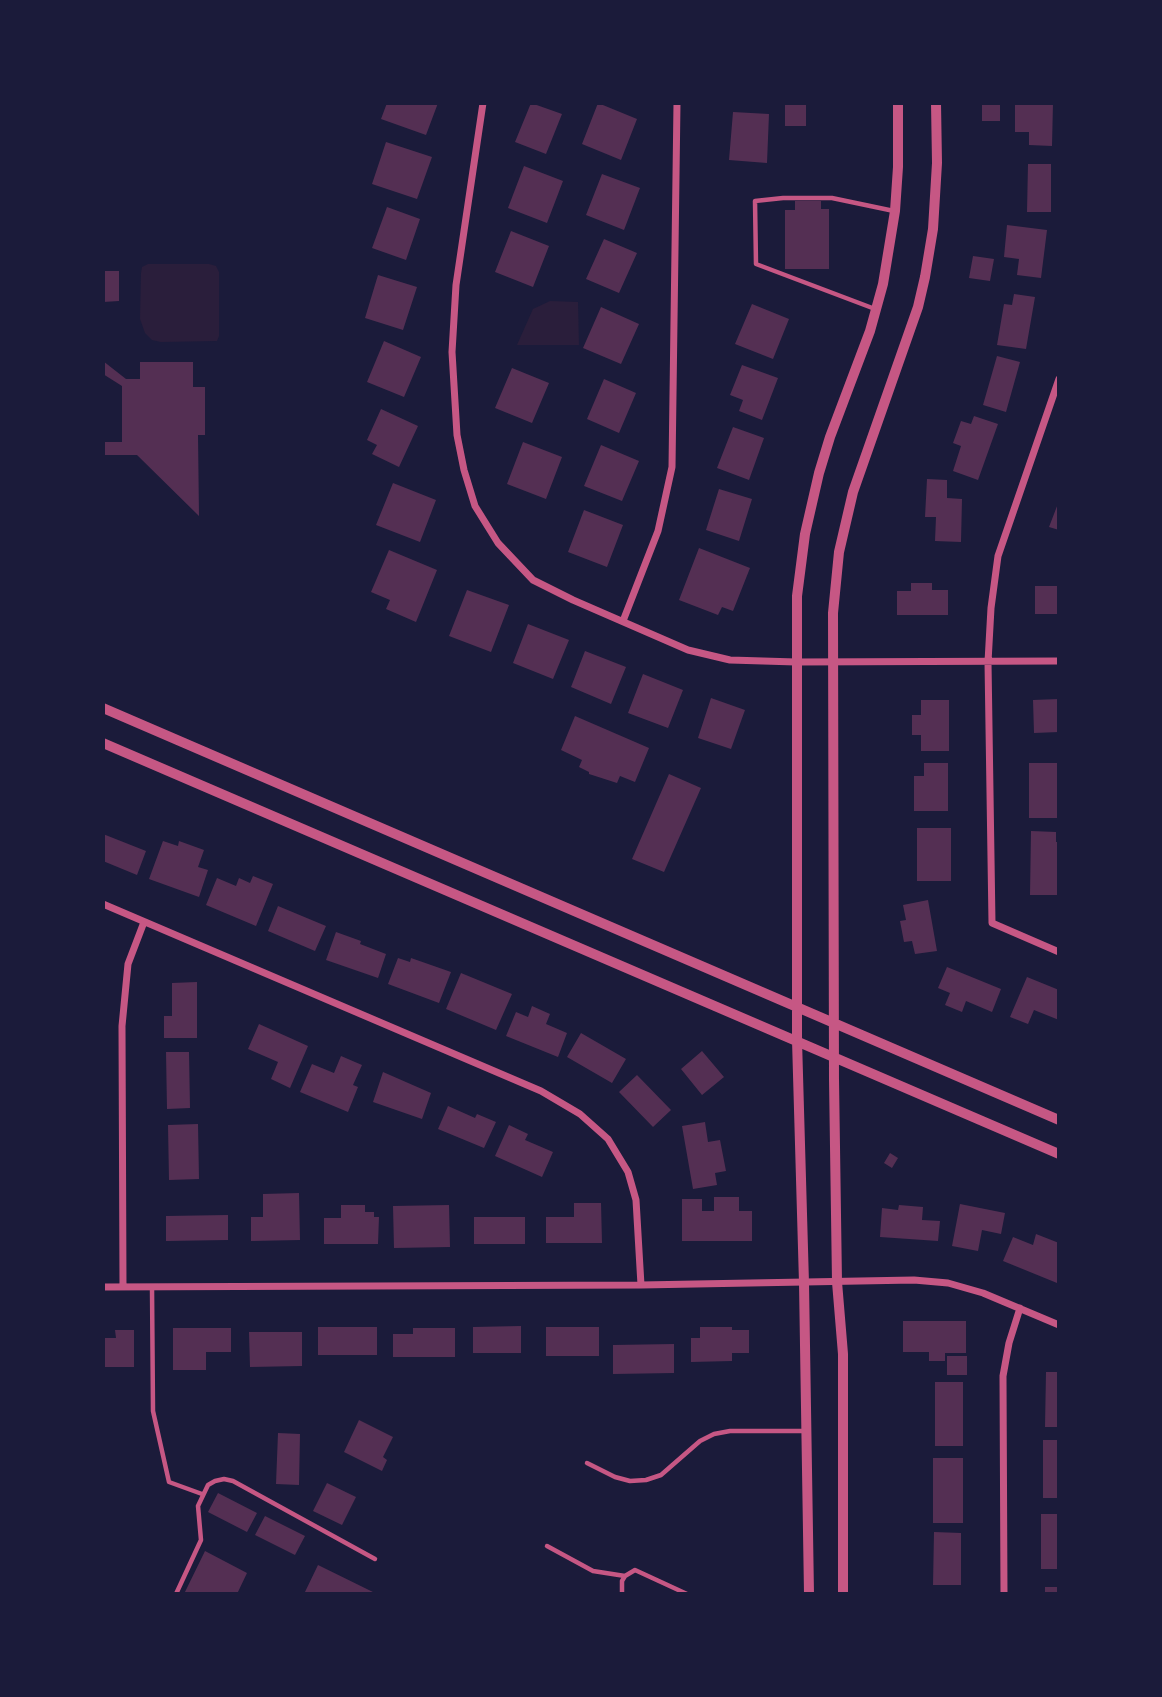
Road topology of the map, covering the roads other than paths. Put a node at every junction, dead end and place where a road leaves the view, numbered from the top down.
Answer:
1 (483, 103) edge
2 (677, 103) edge
3 (898, 103) edge
4 (936, 103) edge
5 (895, 211) junction
6 (876, 309) junction
7 (1059, 379) edge
8 (624, 621) junction
9 (1059, 661) edge
10 (796, 662) junction
11 (832, 662) junction
12 (988, 662) junction
13 (103, 708) edge
14 (103, 743) edge
15 (103, 904) edge
16 (144, 922) junction
17 (1059, 952) edge
18 (797, 1007) junction
19 (834, 1022) junction
20 (797, 1040) junction
21 (834, 1056) junction
22 (1059, 1121) edge
23 (1059, 1154) edge
24 (837, 1282) junction
25 (804, 1283) junction
26 (641, 1285) junction
27 (103, 1287) edge
28 (123, 1287) junction
29 (152, 1287) junction
30 (1020, 1308) junction
31 (1059, 1325) edge
32 (806, 1431) junction
33 (587, 1463) dead end
34 (202, 1494) junction
35 (547, 1546) dead end
36 (375, 1559) dead end
37 (625, 1576) junction
38 (176, 1594) edge
39 (622, 1594) edge
40 (687, 1594) edge
41 (809, 1594) edge
42 (843, 1594) edge
43 (1004, 1594) edge

1 - 8 street
2 - 8 street
3 - 5 street
4 - 11 street
5 - 6 street
5 - 6 lane
6 - 10 street
7 - 12 street
8 - 10 street
9 - 12 street
10 - 11 street
10 - 18 street
11 - 12 street
11 - 19 street
12 - 17 street
13 - 18 street
14 - 20 street
15 - 16 street
16 - 26 street
16 - 28 street
18 - 19 street
18 - 20 street
19 - 21 street
19 - 22 street
20 - 21 street
20 - 25 street
21 - 23 street
21 - 24 street
24 - 25 street
24 - 30 street
24 - 42 street
25 - 26 street
25 - 32 street
26 - 29 street
27 - 28 street
28 - 29 street
29 - 34 lane
30 - 31 street
30 - 43 street
32 - 33 lane
32 - 41 street
34 - 36 lane
34 - 38 lane
35 - 37 lane
37 - 39 lane
37 - 40 lane

